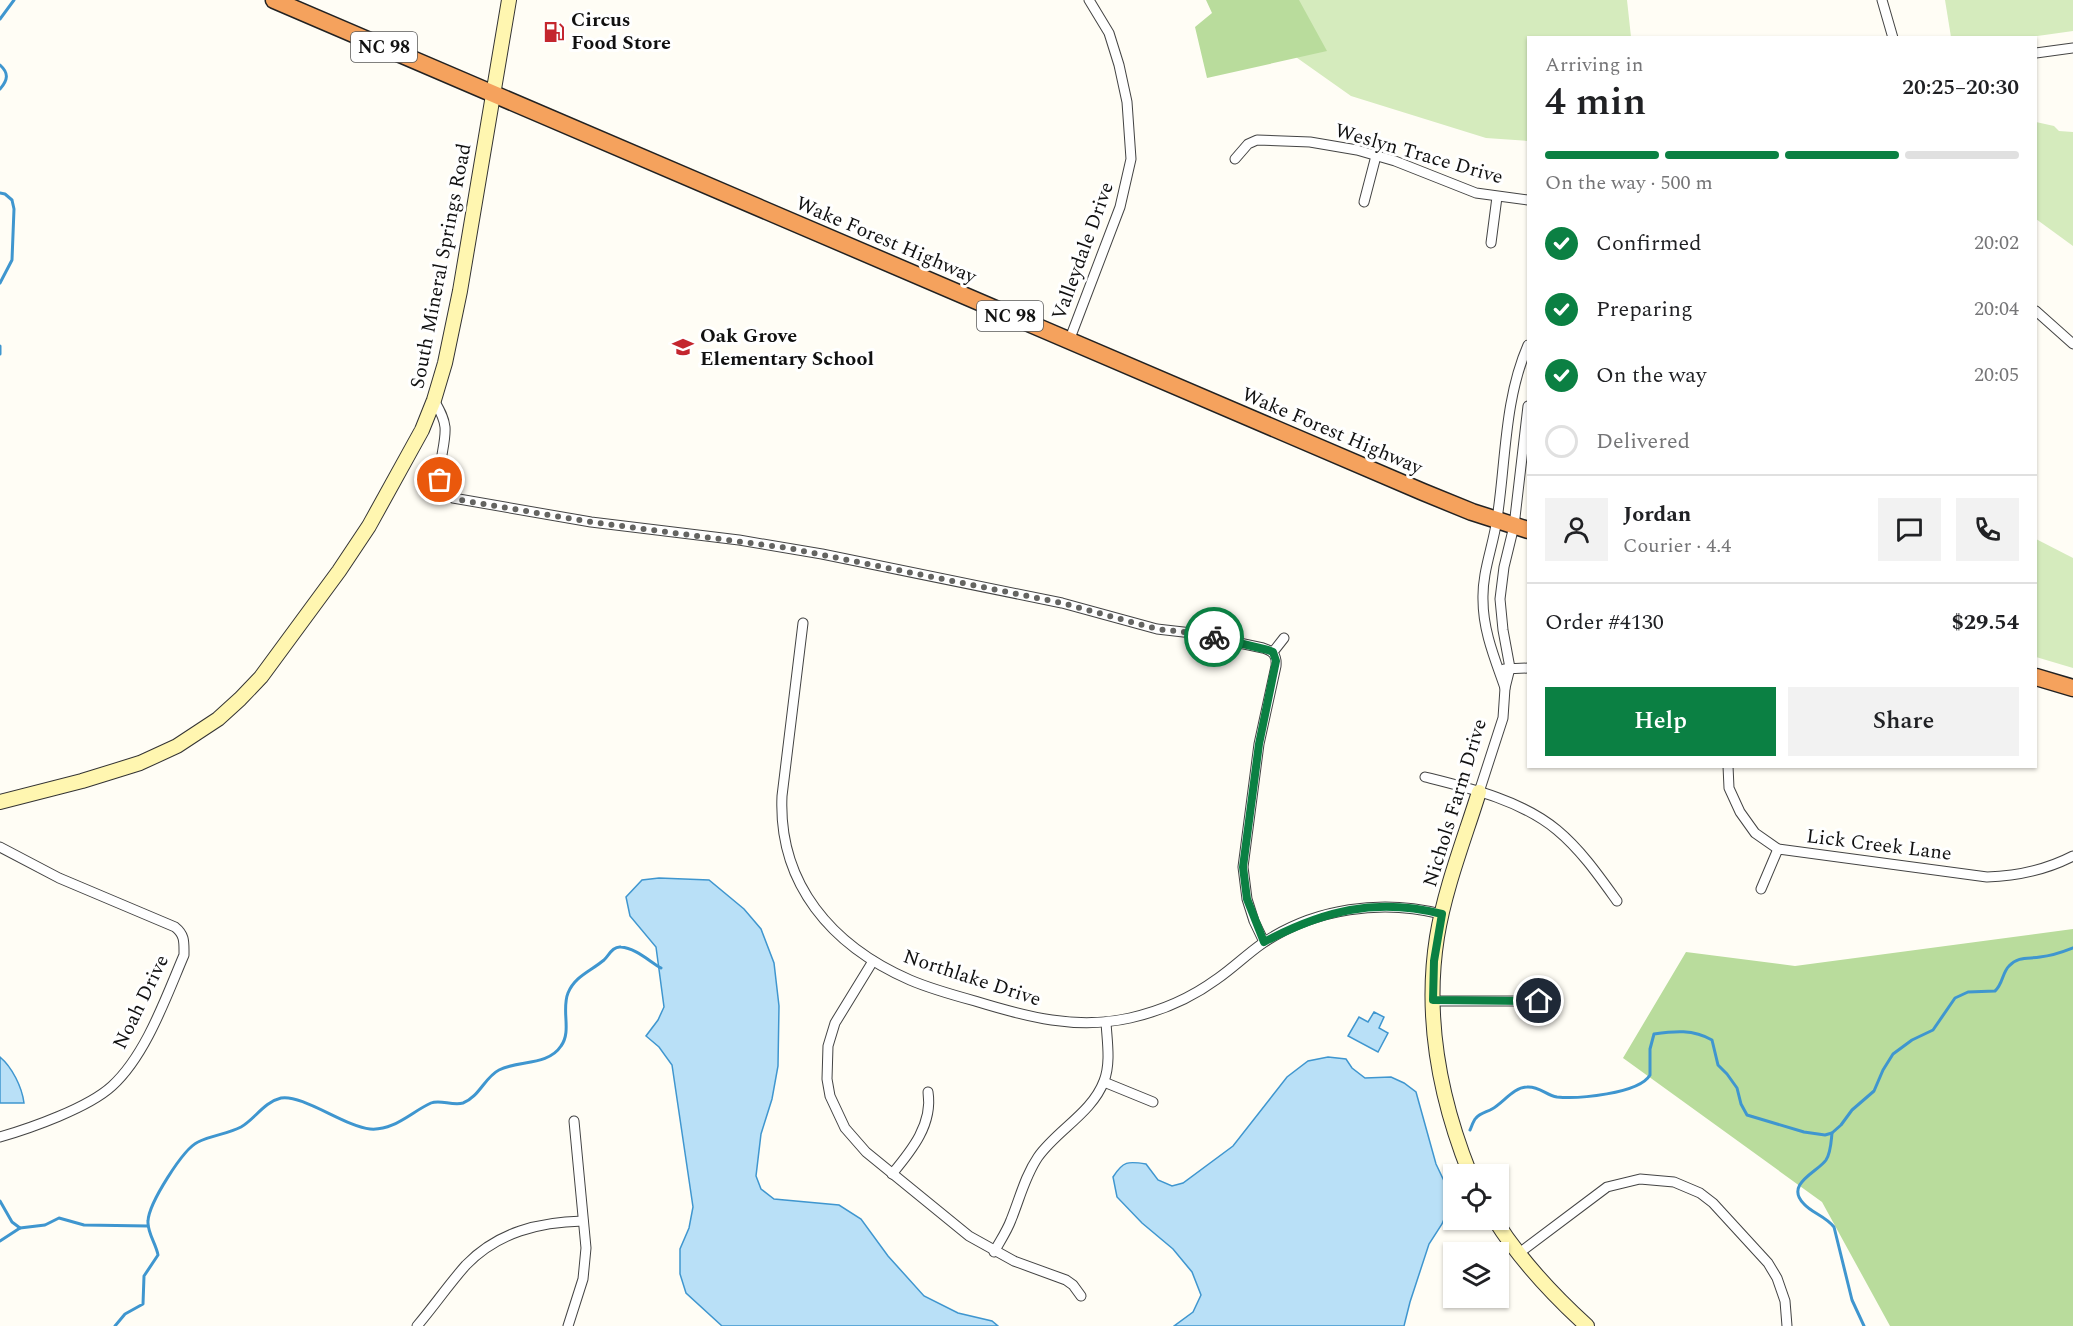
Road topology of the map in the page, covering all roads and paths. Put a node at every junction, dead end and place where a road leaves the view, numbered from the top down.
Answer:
1 (274, 0) edge
2 (509, 0) edge
3 (1089, 0) edge
4 (1882, 0) edge
5 (1892, 36) edge
6 (2073, 48) edge
7 (2037, 53) edge
8 (494, 94) junction
9 (1376, 156) junction
10 (1235, 159) dead end
11 (1497, 197) junction
12 (1527, 200) edge
13 (1364, 202) dead end
14 (1491, 243) dead end
15 (2037, 312) edge
16 (1069, 341) junction
17 (2073, 344) edge
18 (1527, 350) edge
19 (434, 400) junction
20 (1527, 423) edge
21 (1497, 521) junction
22 (1521, 528) edge
23 (803, 624) dead end
24 (1284, 638) dead end
25 (1273, 652) junction
26 (1510, 668) junction
27 (1527, 668) edge
28 (1499, 670) junction
29 (2037, 677) edge
30 (1506, 688) junction
31 (2073, 688) edge
32 (1728, 768) edge
33 (1425, 777) dead end
34 (1479, 792) junction
35 (0, 802) edge
36 (0, 847) edge
37 (1778, 849) junction
38 (2073, 856) edge
39 (1761, 889) dead end
40 (1617, 901) dead end
41 (1442, 914) junction
42 (1264, 942) junction
43 (873, 961) junction
44 (1433, 1000) junction
45 (1539, 1001) dead end
46 (1106, 1022) junction
47 (1104, 1082) junction
48 (928, 1092) dead end
49 (1153, 1102) dead end
50 (574, 1121) dead end
51 (0, 1137) edge
52 (1466, 1164) edge
53 (892, 1174) junction
54 (583, 1221) junction
55 (1502, 1230) edge
56 (994, 1252) junction
57 (1518, 1254) junction
58 (1081, 1296) dead end
59 (417, 1326) edge
60 (568, 1326) edge
61 (1587, 1326) edge
62 (1787, 1326) edge

1 - 8 highway, NC 98
2 - 8 street, South Mineral Springs Road
3 - 16 street, Valleydale Drive
4 - 5 street
6 - 7 street
8 - 16 highway, Wake Forest Highway / NC 98
8 - 19 street, South Mineral Springs Road
9 - 10 street, Weslyn Trace Drive
9 - 11 street, Weslyn Trace Drive
9 - 13 street
11 - 12 street, Weslyn Trace Drive
11 - 14 street
15 - 17 street
16 - 21 highway, Wake Forest Highway / NC 98
18 - 21 street, Nichols Farm Drive
19 - 25 street
19 - 35 street, South Mineral Springs Road
20 - 22 street, Nichols Farm Drive
21 - 22 highway, Wake Forest Highway / NC 98
21 - 28 street, Nichols Farm Drive
22 - 26 street, Nichols Farm Drive
23 - 43 street, Northlake Drive
24 - 25 street
25 - 42 street
26 - 27 street
26 - 28 street
26 - 30 street, Nichols Farm Drive
28 - 30 street, Nichols Farm Drive
29 - 31 highway
30 - 34 street, Nichols Farm Drive
32 - 37 street, Lick Creek Lane
33 - 34 street
34 - 40 street
34 - 41 street, Nichols Farm Drive
36 - 51 street, Noah Drive
37 - 38 street, Lick Creek Lane
37 - 39 street
41 - 42 street, Northlake Drive
41 - 44 street, Nichols Farm Drive
42 - 46 street, Northlake Drive
43 - 46 street, Northlake Drive
43 - 53 street
44 - 45 street
44 - 52 street, Nichols Farm Drive
46 - 47 street
47 - 49 street
47 - 56 street
48 - 53 street
50 - 54 street
53 - 56 street
54 - 59 street
54 - 60 street
55 - 57 street
56 - 58 street
57 - 61 street
57 - 62 street

